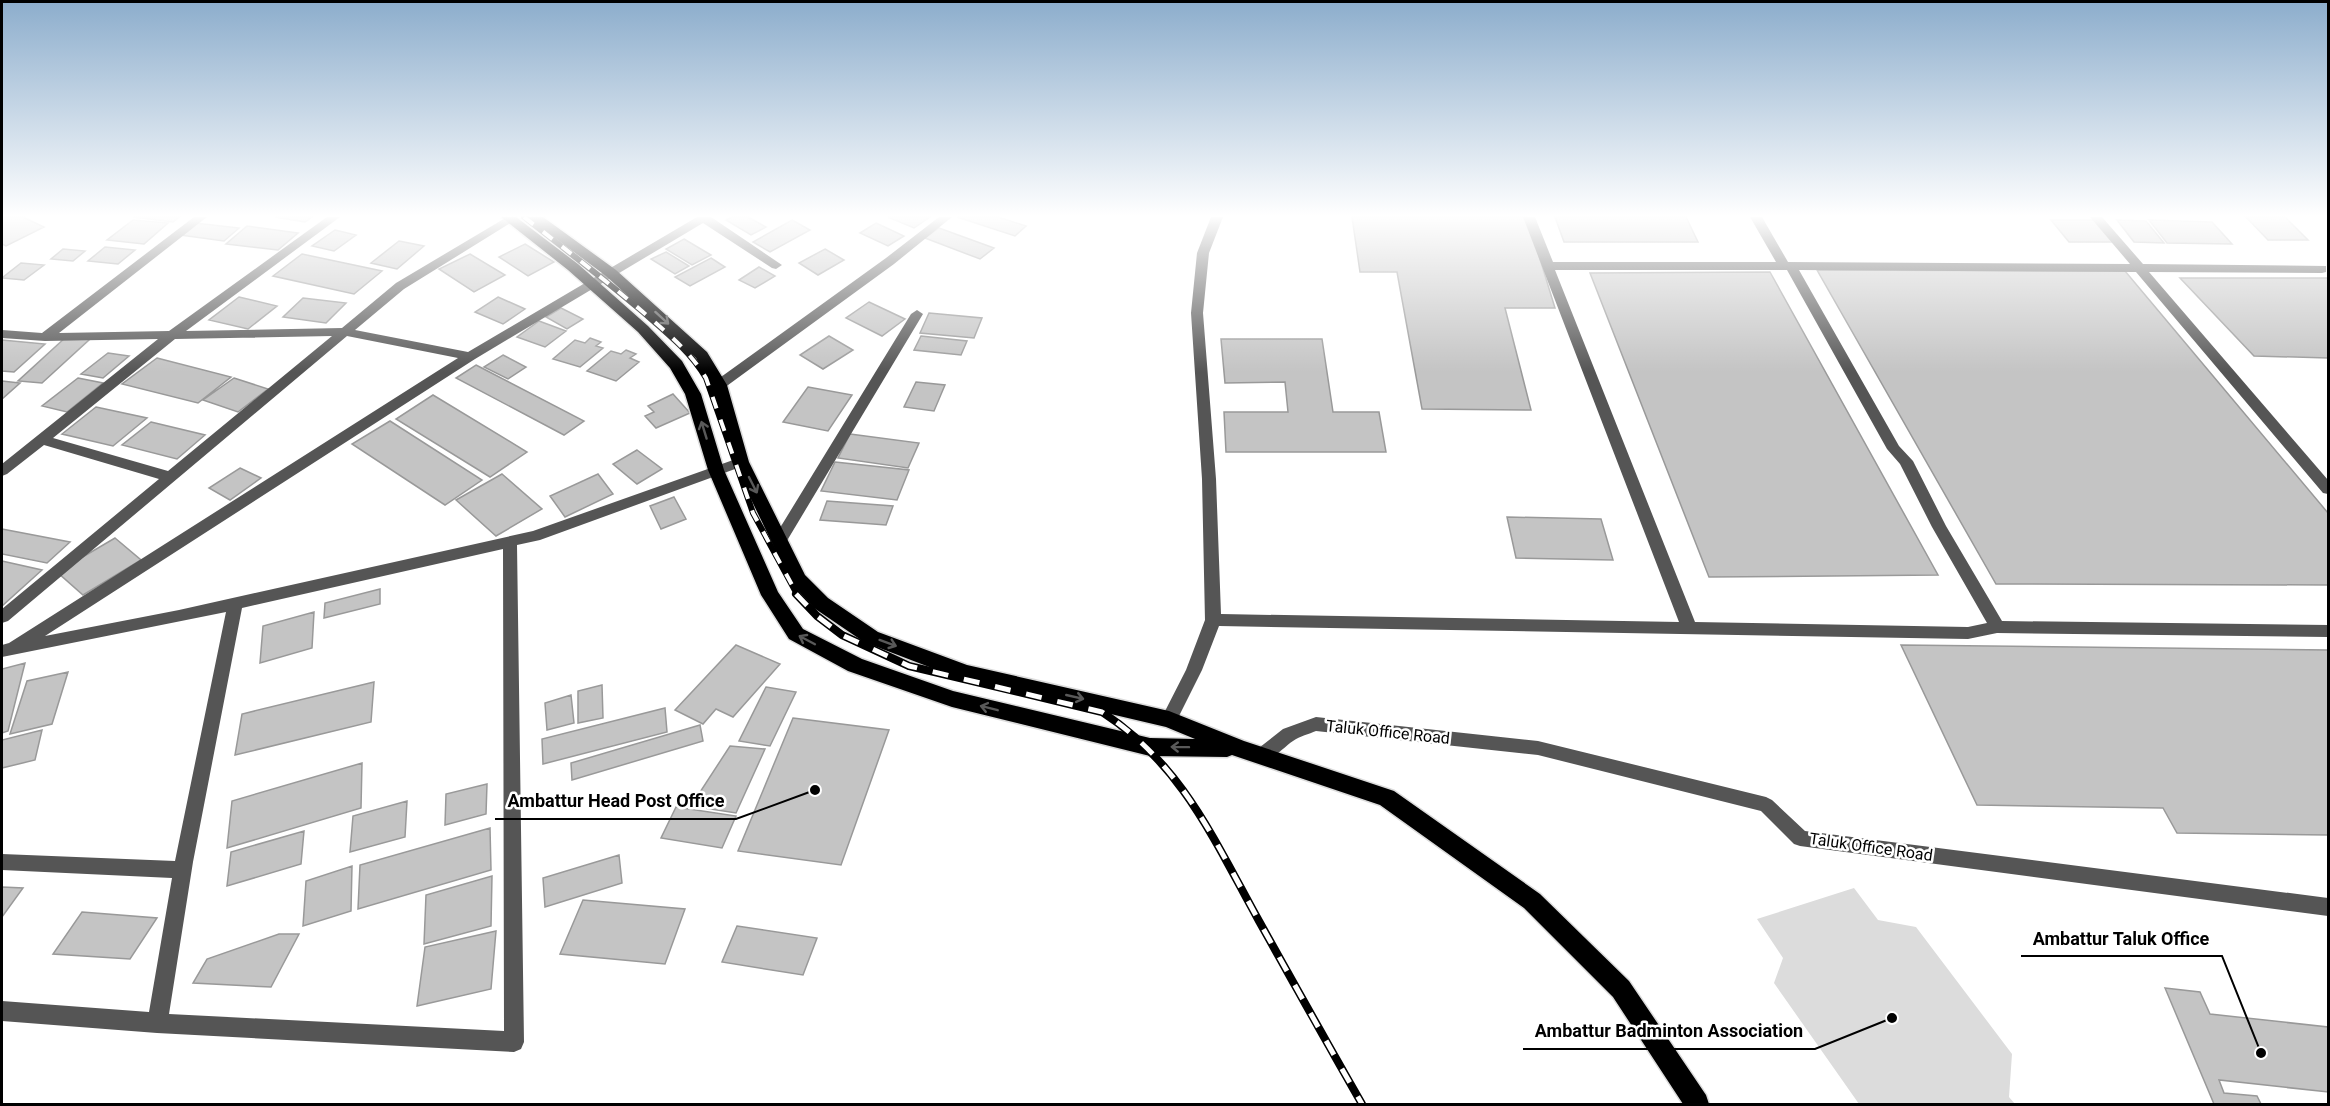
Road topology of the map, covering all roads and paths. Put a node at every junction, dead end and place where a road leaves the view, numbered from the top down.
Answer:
1 (2139, 268) edge
2 (134, 269) edge
3 (263, 269) edge
4 (428, 269) edge
5 (571, 269) edge
6 (605, 269) edge
7 (618, 269) edge
8 (880, 269) edge
9 (1201, 269) edge
10 (1549, 269) edge
11 (1789, 269) edge
12 (2251, 269) edge
13 (2322, 269) dead end
14 (611, 273) junction
15 (591, 285) junction
16 (917, 314) dead end
17 (346, 332) junction
18 (174, 333) junction
19 (2, 334) edge
20 (45, 337) junction
21 (470, 356) junction
22 (719, 385) junction
23 (41, 439) junction
24 (741, 462) junction
25 (716, 470) junction
26 (2, 471) edge
27 (170, 477) junction
28 (2328, 489) edge
29 (780, 540) junction
30 (510, 542) junction
31 (235, 603) junction
32 (2, 617) edge
33 (1213, 620) junction
34 (1689, 627) junction
35 (1997, 627) junction
36 (2328, 631) edge
37 (8, 649) edge
38 (1169, 719) junction
39 (1238, 748) junction
40 (1261, 756) junction
41 (2, 862) edge
42 (183, 870) junction
43 (2328, 907) edge
44 (2, 1011) edge
45 (157, 1023) junction
46 (1697, 1104) edge

1 - 28 street
2 - 20 street
3 - 18 street
4 - 17 street
5 - 15 highway
6 - 14 highway
7 - 14 street
8 - 22 street
9 - 33 street
10 - 34 street
11 - 35 street
12 - 13 street
14 - 15 street
14 -> 22 highway
15 - 21 street
25 -> 15 highway
16 - 29 street
17 - 18 street
17 - 21 street
17 - 27 street
18 - 20 street
18 - 23 street
19 - 20 street
21 - 37 street
22 - 24 highway
23 - 26 street
23 - 27 street
24 - 25 street
24 -> 29 highway
25 - 30 street
39 -> 25 highway
27 - 32 street
29 -> 38 highway
30 - 31 street
30 - 45 street
31 - 37 street
31 - 42 street
33 - 34 street
33 - 38 street
34 - 35 street
35 - 36 street
38 - 39 highway
39 - 40 highway
40 - 43 street, Taluk Office Road
40 - 46 highway
41 - 42 street
42 - 45 street
44 - 45 street

